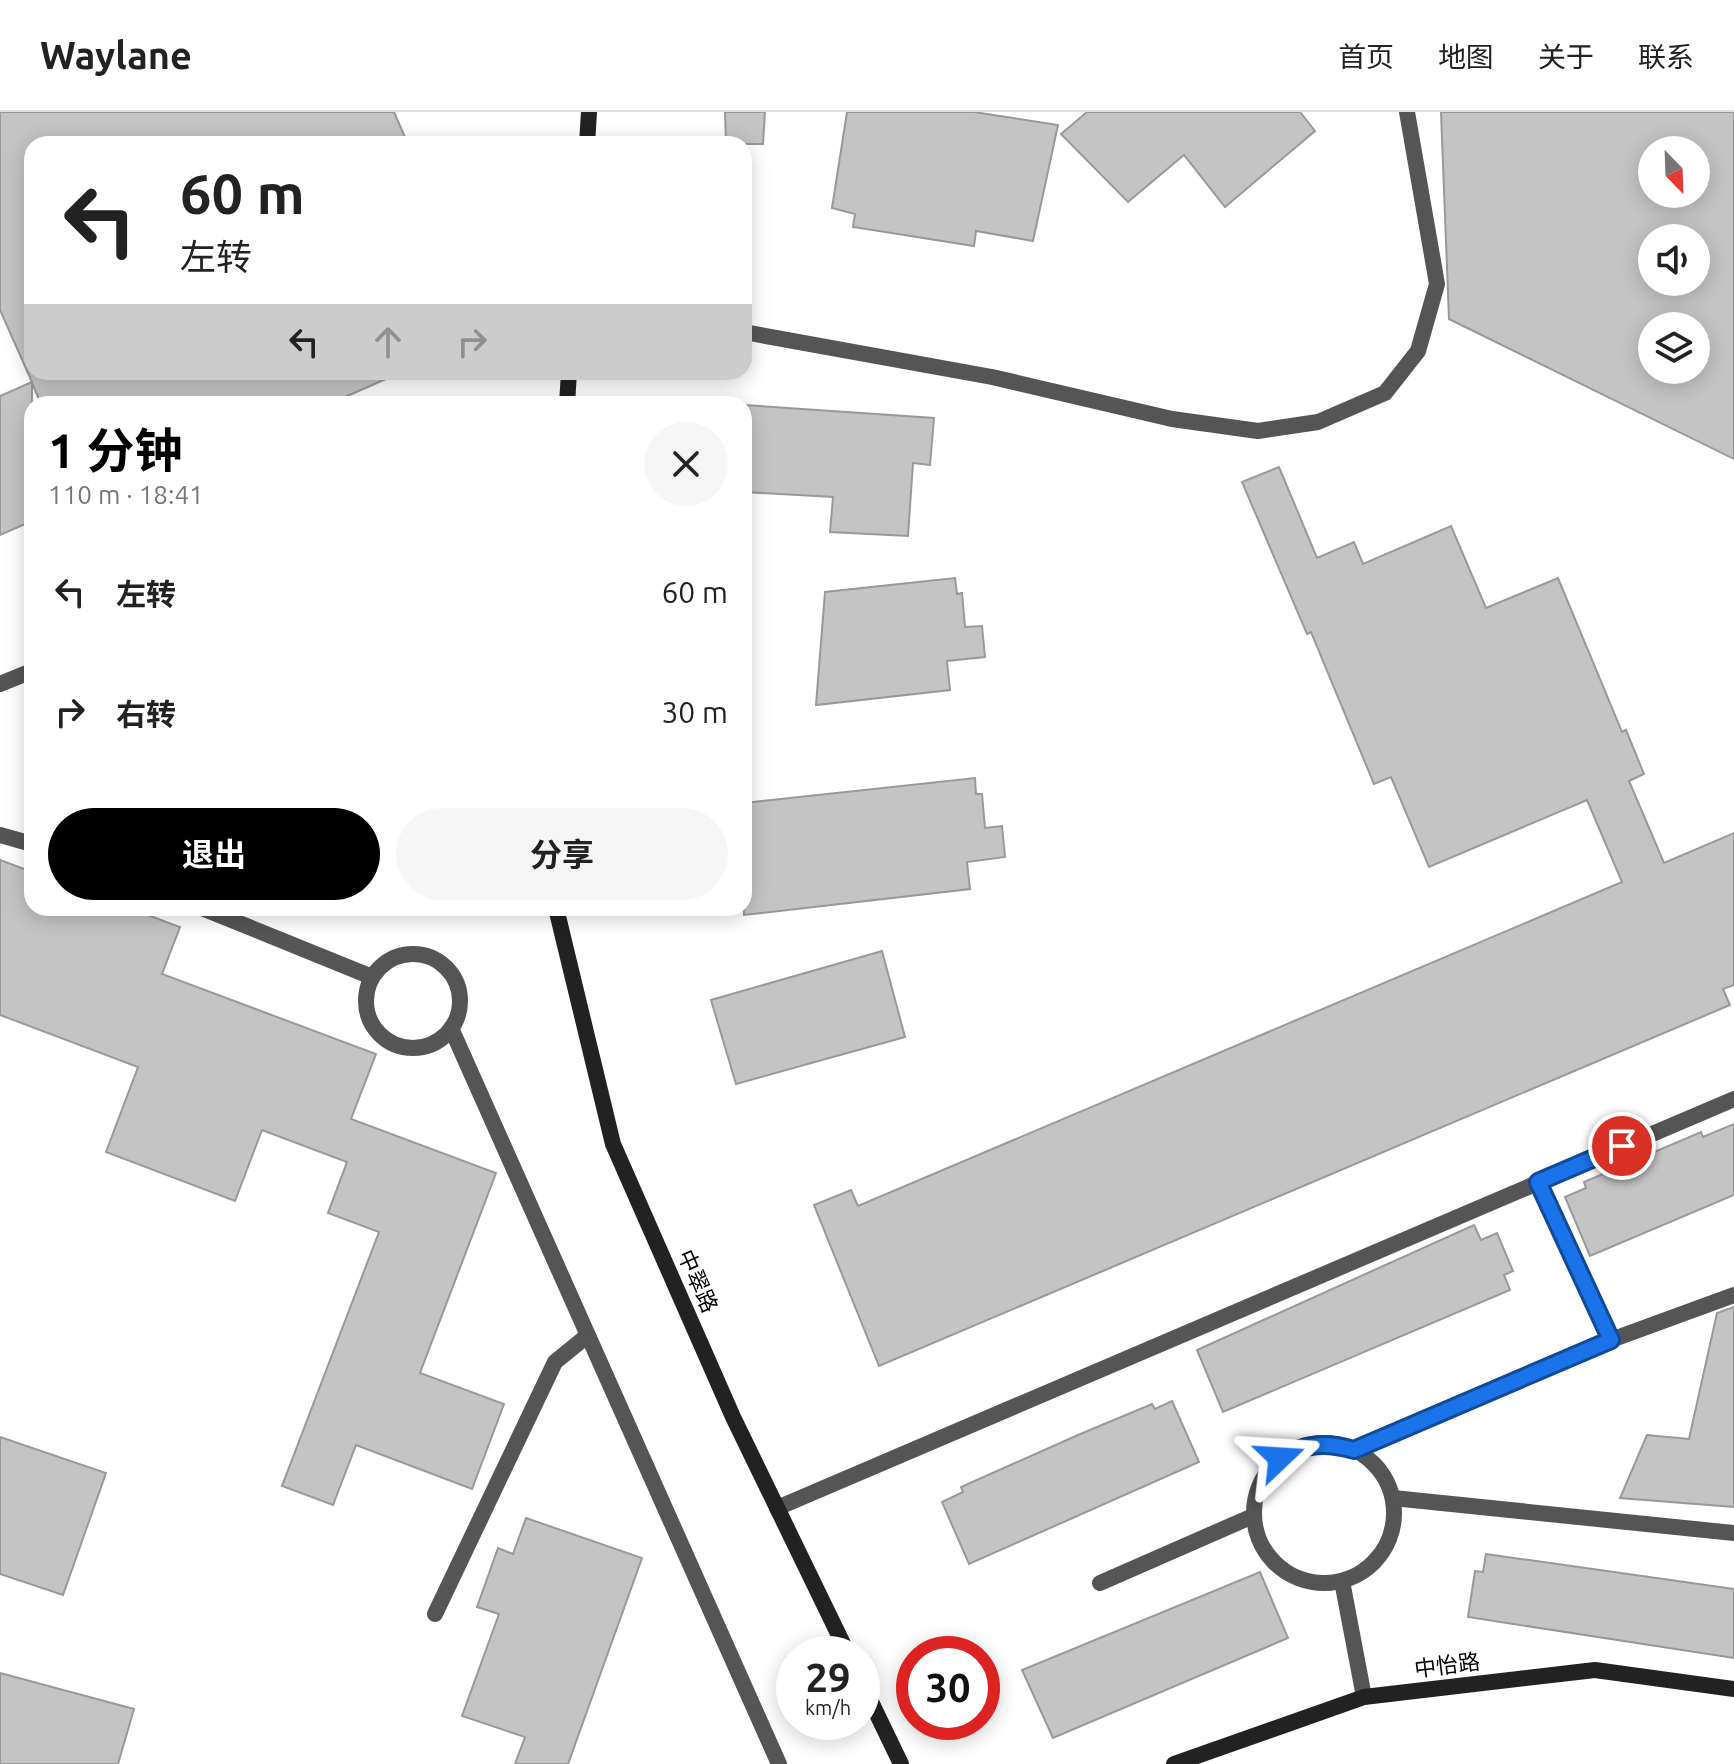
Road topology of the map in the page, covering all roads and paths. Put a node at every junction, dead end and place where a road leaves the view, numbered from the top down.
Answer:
1 (589, 112) edge
2 (1407, 112) edge
3 (588, 136) edge
4 (752, 333) edge
5 (24, 674) edge
6 (0, 684) edge
7 (0, 835) edge
8 (24, 842) edge
9 (222, 916) edge
10 (558, 916) edge
11 (372, 977) junction
12 (451, 1028) junction
13 (1734, 1099) edge
14 (1538, 1182) junction
15 (1734, 1295) edge
16 (587, 1336) junction
17 (1611, 1340) junction
18 (1354, 1450) junction
19 (1393, 1498) junction
20 (777, 1508) junction
21 (1253, 1516) junction
22 (1734, 1533) edge
23 (1342, 1581) junction
24 (1100, 1583) dead end
25 (435, 1614) dead end
26 (839, 1636) edge
27 (1734, 1689) edge
28 (1364, 1697) junction
29 (880, 1720) edge
30 (779, 1764) edge
31 (901, 1764) edge
32 (1174, 1764) edge

1 - 3 main road
2 - 4 street
5 - 6 street
7 - 8 street
9 - 11 street
10 - 20 main road, 中翠路
11 - 12 street
11 - 12 street
12 - 16 street
13 - 14 street
14 - 17 street
14 - 20 street
15 - 17 street
16 - 25 street
16 - 30 street
17 - 18 street
18 - 19 street
18 - 21 street
19 - 22 street
19 - 23 street
20 - 26 main road, 中翠路
21 - 23 street
21 - 24 street
23 - 28 street
27 - 28 main road, 中怡路
28 - 32 main road, 中怡路
29 - 31 main road

